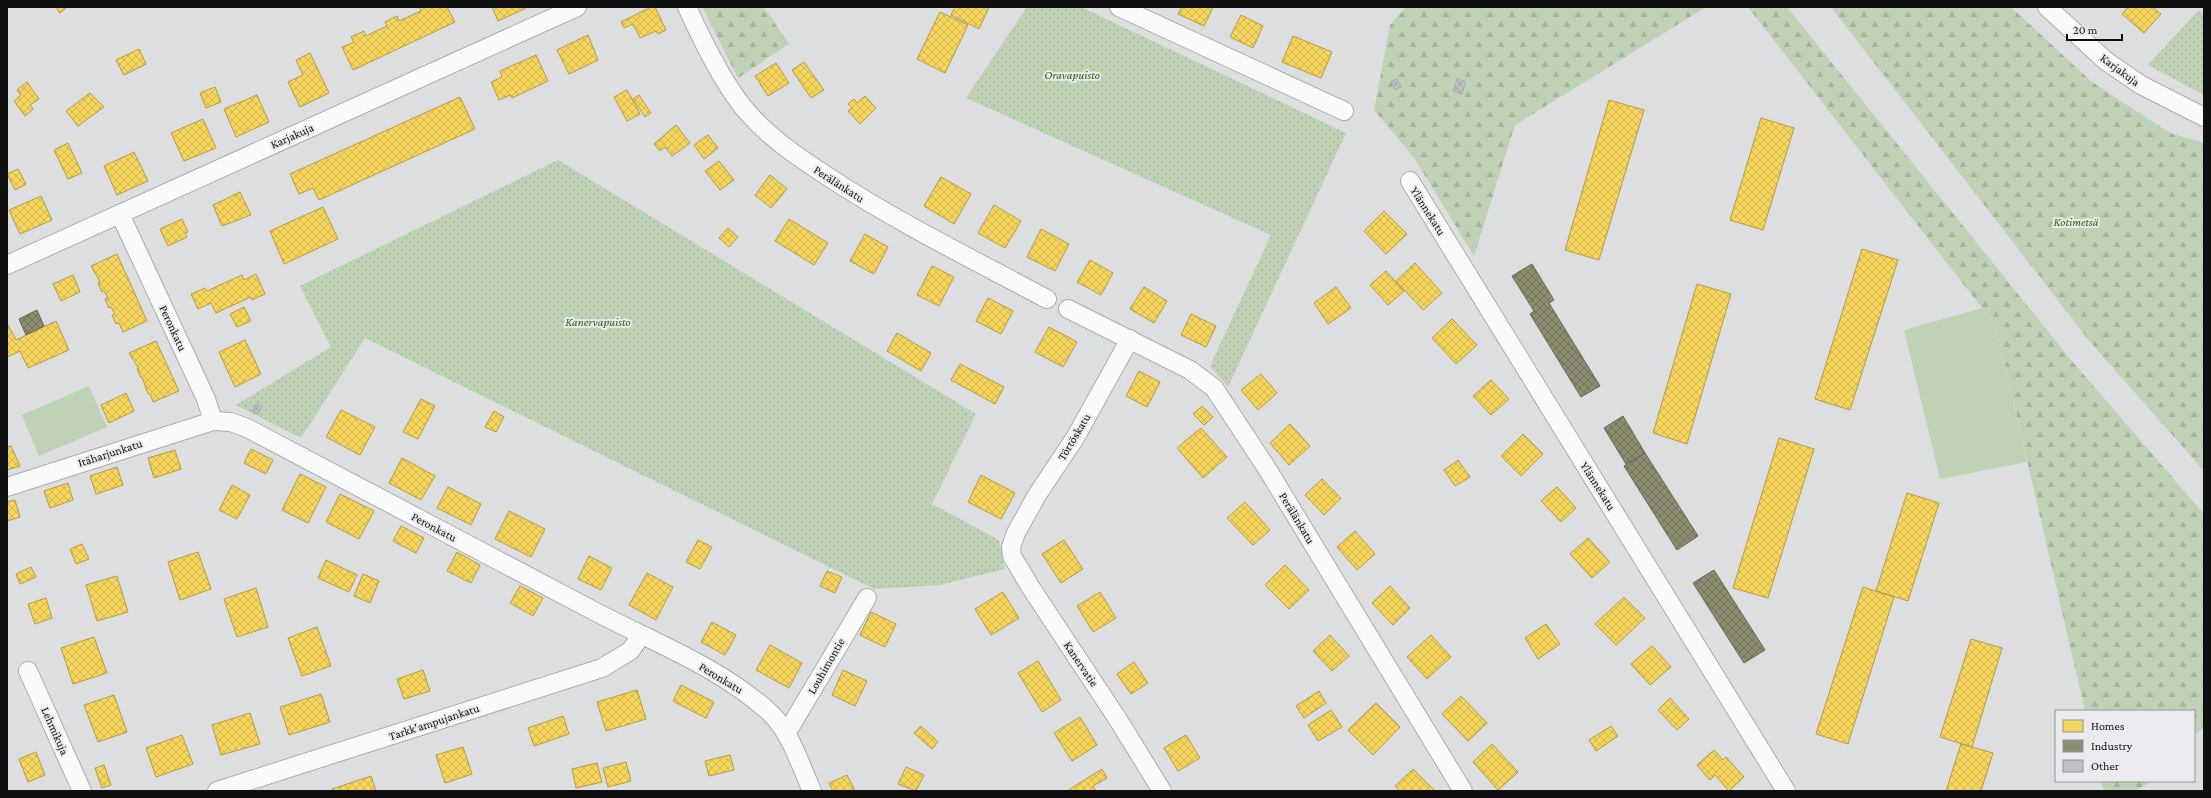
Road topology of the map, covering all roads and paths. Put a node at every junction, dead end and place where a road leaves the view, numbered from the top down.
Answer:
1 (577, 7) edge
2 (687, 7) edge
3 (1119, 7) edge
4 (2047, 7) edge
5 (1344, 112) dead end
6 (2204, 117) edge
7 (1410, 181) dead end
8 (120, 214) junction
9 (7, 265) edge
10 (1047, 299) dead end
11 (1068, 309) dead end
12 (1130, 339) junction
13 (213, 421) junction
14 (7, 487) edge
15 (1016, 534) joint
16 (867, 598) dead end
17 (641, 636) junction
18 (28, 671) dead end
19 (786, 734) junction
20 (82, 791) edge
21 (217, 791) edge
22 (812, 791) edge
23 (1162, 791) edge
24 (1463, 791) edge
25 (1786, 791) edge

1 - 8 street, Karjakuja
2 - 10 street, Perälänkatu
3 - 5 street
4 - 6 street, Karjakuja
7 - 25 street, Ylännekatu
8 - 9 street, Karjakuja
8 - 13 street, Peronkatu
11 - 12 street, Perälänkatu
12 - 15 street, Törtöskatu
12 - 24 street, Perälänkatu
13 - 14 street, Itäharjunkatu
13 - 17 street, Peronkatu
15 - 23 street, Kanervatie
16 - 19 street, Louhimontie
17 - 19 street, Peronkatu
17 - 21 street, Tarkk'ampujankatu
18 - 20 street, Lehmikuja
19 - 22 street, Peronkatu

